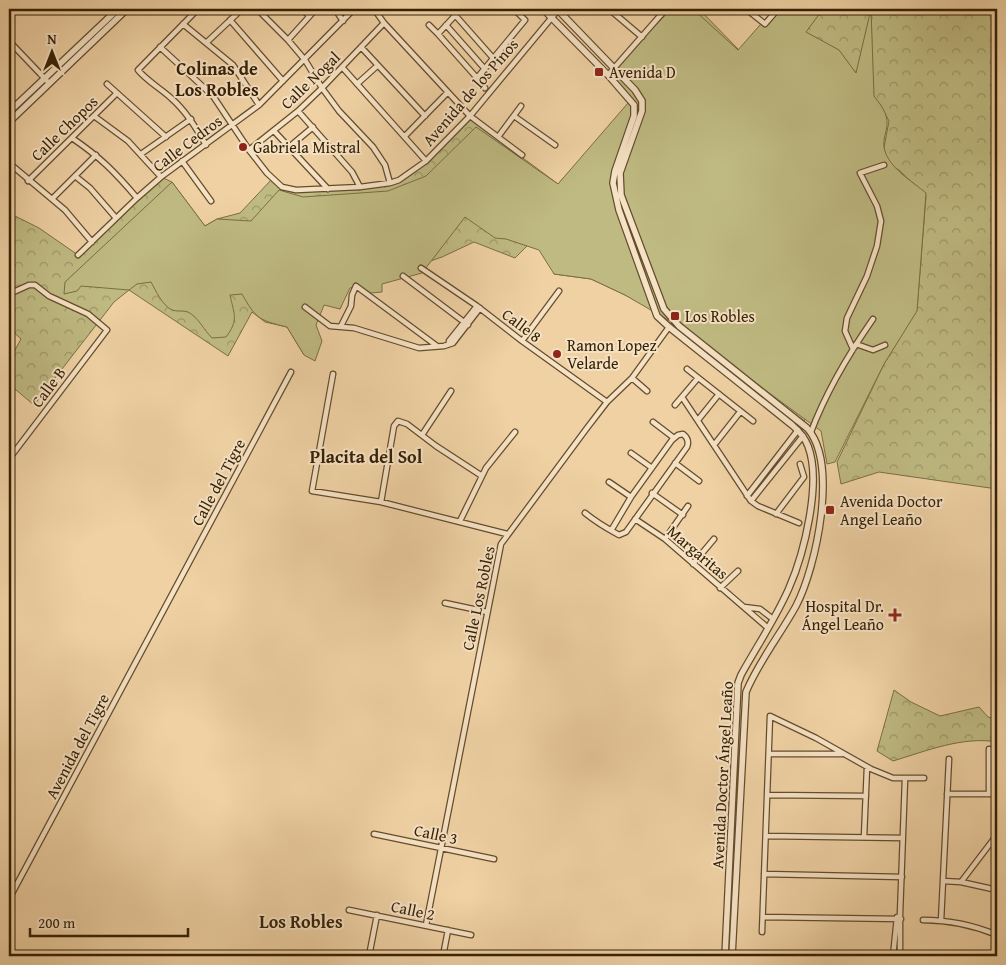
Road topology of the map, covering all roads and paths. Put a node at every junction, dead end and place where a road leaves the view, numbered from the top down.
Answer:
1 (118, 9) edge
2 (127, 9) edge
3 (198, 9) edge
4 (242, 9) edge
5 (257, 9) edge
6 (302, 9) edge
7 (316, 9) edge
8 (335, 9) edge
9 (354, 9) edge
10 (374, 9) edge
11 (461, 9) edge
12 (514, 9) edge
13 (543, 9) edge
14 (557, 9) edge
15 (608, 9) edge
16 (654, 9) edge
17 (666, 9) edge
18 (746, 9) edge
19 (778, 9) edge
20 (455, 15) junction
21 (661, 15) junction
22 (309, 16) junction
23 (551, 17) junction
24 (230, 20) junction
25 (109, 21) junction
26 (343, 21) junction
27 (384, 23) junction
28 (183, 24) junction
29 (429, 25) dead end
30 (446, 25) junction
31 (438, 34) junction
32 (642, 37) junction
33 (288, 40) junction
34 (9, 41) edge
35 (206, 44) junction
36 (160, 47) junction
37 (360, 48) junction
38 (493, 58) junction
39 (304, 60) junction
40 (377, 66) junction
41 (342, 67) junction
42 (484, 68) junction
43 (614, 70) junction
44 (608, 75) junction
45 (476, 78) junction
46 (47, 81) junction
47 (283, 81) junction
48 (107, 84) dead end
49 (357, 84) junction
50 (631, 87) junction
51 (322, 88) junction
52 (485, 88) dead end
53 (448, 92) junction
54 (117, 93) junction
55 (625, 94) junction
56 (259, 105) junction
57 (521, 106) dead end
58 (11, 110) edge
59 (298, 111) junction
60 (18, 114) junction
61 (94, 116) junction
62 (425, 116) junction
63 (470, 116) junction
64 (514, 116) junction
65 (191, 119) junction
66 (9, 122) edge
67 (232, 124) junction
68 (313, 127) junction
69 (274, 131) junction
70 (166, 136) junction
71 (404, 136) junction
72 (498, 137) junction
73 (72, 138) junction
74 (206, 144) junction
75 (554, 145) dead end
76 (288, 148) junction
77 (248, 150) junction
78 (141, 154) junction
79 (96, 155) junction
80 (522, 155) dead end
81 (182, 161) junction
82 (426, 161) junction
83 (9, 163) edge
84 (884, 165) dead end
85 (75, 176) junction
86 (161, 177) junction
87 (28, 181) junction
88 (390, 183) junction
89 (360, 188) junction
90 (328, 189) junction
91 (137, 198) junction
92 (52, 199) junction
93 (210, 201) dead end
94 (116, 218) junction
95 (92, 242) junction
96 (78, 255) dead end
97 (421, 268) dead end
98 (402, 276) dead end
99 (559, 291) dead end
100 (9, 294) edge
101 (306, 307) dead end
102 (478, 307) junction
103 (872, 319) dead end
104 (466, 324) junction
105 (341, 326) junction
106 (668, 327) junction
107 (522, 342) junction
108 (856, 344) junction
109 (885, 345) dead end
110 (438, 347) junction
111 (853, 349) junction
112 (686, 369) dead end
113 (291, 372) dead end
114 (333, 374) dead end
115 (632, 378) junction
116 (698, 378) junction
117 (647, 390) dead end
118 (451, 391) dead end
119 (719, 394) junction
120 (682, 396) junction
121 (607, 402) junction
122 (675, 405) dead end
123 (740, 412) junction
124 (698, 420) junction
125 (753, 421) dead end
126 (653, 422) dead end
127 (798, 430) junction
128 (515, 432) dead end
129 (811, 432) junction
130 (422, 435) junction
131 (802, 436) junction
132 (674, 438) junction
133 (714, 445) junction
134 (785, 447) junction
135 (790, 452) junction
136 (631, 453) dead end
137 (9, 459) edge
138 (675, 464) junction
139 (800, 464) dead end
140 (652, 468) junction
141 (482, 476) junction
142 (699, 481) dead end
143 (609, 482) dead end
144 (652, 493) junction
145 (747, 496) junction
146 (631, 498) junction
147 (751, 501) junction
148 (381, 502) junction
149 (688, 506) dead end
150 (585, 513) dead end
151 (776, 514) junction
152 (683, 515) junction
153 (635, 519) junction
154 (460, 521) junction
155 (799, 523) dead end
156 (612, 529) junction
157 (507, 534) junction
158 (665, 539) junction
159 (714, 539) dead end
160 (693, 564) junction
161 (738, 571) dead end
162 (720, 588) junction
163 (445, 603) dead end
164 (167, 604) joint
165 (743, 607) junction
166 (487, 612) junction
167 (773, 619) junction
168 (768, 628) junction
169 (989, 749) dead end
170 (769, 754) junction
171 (844, 754) junction
172 (949, 759) dead end
173 (867, 767) junction
174 (924, 778) dead end
175 (906, 779) junction
176 (988, 793) junction
177 (947, 794) junction
178 (997, 794) edge
179 (767, 795) junction
180 (866, 796) junction
181 (374, 834) dead end
182 (766, 836) junction
183 (996, 836) dead end
184 (864, 837) junction
185 (903, 838) junction
186 (442, 848) junction
187 (494, 859) dead end
188 (764, 874) junction
189 (902, 877) junction
190 (943, 881) junction
191 (960, 882) junction
192 (997, 890) edge
193 (9, 899) edge
194 (349, 910) dead end
195 (377, 915) junction
196 (763, 917) junction
197 (899, 917) junction
198 (923, 920) dead end
199 (941, 921) junction
200 (426, 926) junction
201 (448, 930) junction
202 (762, 932) dead end
203 (471, 935) dead end
204 (997, 935) edge
205 (369, 956) edge
206 (443, 956) edge
207 (725, 956) edge
208 (732, 956) edge
209 (893, 956) edge
210 (900, 956) edge

1 - 25 street
2 - 25 street
3 - 28 street
4 - 24 street
5 - 33 street
6 - 22 street
7 - 22 street
8 - 26 street
9 - 26 street, Calle Cedros
10 - 27 street
11 - 20 street
12 - 38 street
13 - 23 street, Avenida Doctor Ángel Leaño
14 - 23 street, Avenida de los Pinos
14 - 43 street
15 - 32 street
16 - 21 street
17 - 21 street
18 - 19 street
20 - 30 street
20 - 38 street
21 - 32 street
22 - 33 street
23 - 44 street, Avenida Doctor Ángel Leaño
23 - 63 street, Avenida de los Pinos
24 - 35 street
24 - 47 street
25 - 46 street
26 - 39 street, Calle Cedros
27 - 37 street, Calle Nogal
27 - 53 street
28 - 35 street
28 - 36 street
29 - 31 street
30 - 31 street
30 - 42 street
31 - 45 street
32 - 43 street
33 - 39 street
34 - 46 street
35 - 56 street
36 - 65 street
36 - 67 street, Avenida de los Pinos
37 - 40 street
37 - 41 street, Calle Nogal
38 - 42 street
39 - 47 street, Calle Cedros
39 - 51 street
40 - 49 street
40 - 62 street
41 - 49 street
41 - 51 street, Calle Nogal
42 - 45 street
43 - 44 street
43 - 50 street
44 - 55 street, Avenida Doctor Ángel Leaño
45 - 52 street
46 - 58 street
46 - 60 street
47 - 56 street, Calle Cedros
48 - 54 street
49 - 71 street
50 - 55 street
50 - 129 street
51 - 59 street, Calle Nogal
51 - 88 street
53 - 62 street
53 - 63 street
54 - 61 street, Calle Chopos
54 - 70 street
55 - 106 street, Avenida Doctor Ángel Leaño
56 - 67 street, Calle Cedros
57 - 64 street
58 - 60 street
59 - 68 street
59 - 69 street, Calle Nogal
60 - 66 street
61 - 73 street, Calle Chopos
61 - 78 street
62 - 71 street
63 - 72 street
63 - 82 street, Avenida de los Pinos
64 - 72 street
64 - 75 street
65 - 70 street
65 - 74 street
67 - 74 street, Calle Cedros
67 - 77 street, Avenida de los Pinos
68 - 76 street
68 - 89 street
69 - 76 street
69 - 77 street, Calle Nogal
70 - 78 street
71 - 82 street
72 - 80 street
73 - 79 street
73 - 87 street, Calle Chopos
74 - 81 street, Calle Cedros
76 - 90 street
77 - 90 street, Avenida de los Pinos
78 - 86 street
79 - 85 street
79 - 91 street
81 - 86 street, Calle Cedros
81 - 93 street
82 - 88 street, Avenida de los Pinos
83 - 87 street
84 - 111 street
85 - 92 street
85 - 94 street
86 - 91 street, Calle Cedros
87 - 92 street
88 - 89 street, Avenida de los Pinos
89 - 90 street, Avenida de los Pinos
91 - 94 street, Calle Cedros
92 - 95 street
94 - 95 street, Calle Cedros
95 - 96 street, Calle Cedros
97 - 102 street, Calle 8
98 - 104 street
99 - 107 street
100 - 137 street, Calle B
101 - 105 street
102 - 104 street
102 - 107 street, Calle 8
103 - 108 street
104 - 110 street
105 - 110 street
105 - 110 street
106 - 115 street, Calle Los Robles
106 - 127 street, Avenida Doctor Ángel Leaño
107 - 121 street, Calle 8
108 - 109 street
108 - 111 street
111 - 129 street
112 - 116 street
113 - 164 street, Calle del Tigre
114 - 148 street
115 - 117 street
115 - 121 street, Calle Los Robles
116 - 119 street
116 - 120 street
118 - 130 street
119 - 123 street
119 - 124 street
120 - 122 street
120 - 124 street
121 - 157 street, Calle Los Robles
123 - 125 street
123 - 133 street
124 - 133 street
126 - 132 street
127 - 131 street, Avenida Doctor Ángel Leaño
127 - 134 street
128 - 141 street
129 - 208 street, Avenida Doctor Ángel Leaño
130 - 141 street
130 - 148 street
131 - 135 street
131 - 167 street, Avenida Doctor Ángel Leaño
132 - 138 street
132 - 140 street
133 - 145 street
134 - 135 street
134 - 145 street
135 - 147 street
136 - 140 street
138 - 142 street
138 - 144 street
139 - 151 street
140 - 146 street
141 - 154 street
143 - 146 street
144 - 152 street
144 - 153 street
145 - 147 street
146 - 156 street
147 - 151 street
148 - 154 street
149 - 152 street
150 - 156 street
151 - 155 street
152 - 158 street
153 - 156 street
153 - 158 street, Margaritas
154 - 157 street
157 - 166 street, Calle Los Robles
158 - 160 street, Margaritas
159 - 160 street
160 - 162 street, Margaritas
161 - 162 street
162 - 165 street, Margaritas
163 - 166 street
164 - 193 street, Avenida del Tigre
165 - 167 street, Margaritas
165 - 168 street, Margaritas
166 - 186 street, Calle Los Robles
167 - 168 street, Avenida Doctor Ángel Leaño
168 - 207 street, Avenida Doctor Ángel Leaño
169 - 176 street
170 - 171 street
170 - 171 street
170 - 179 street
171 - 173 street
172 - 177 street
173 - 175 street
173 - 180 street
174 - 175 street
175 - 185 street
176 - 177 street
176 - 178 street
177 - 190 street
179 - 180 street
179 - 182 street
180 - 184 street
181 - 186 street, Calle 3
182 - 184 street
182 - 188 street
183 - 191 street
184 - 185 street
185 - 189 street
186 - 187 street, Calle 3
186 - 200 street, Calle Los Robles
188 - 189 street
188 - 196 street
189 - 197 street
190 - 191 street
190 - 199 street
191 - 192 street
194 - 195 street, Calle 2
195 - 200 street, Calle 2
195 - 205 street
196 - 197 street
196 - 202 street
197 - 209 street
197 - 210 street
198 - 199 street
199 - 204 street
200 - 201 street, Calle 2
201 - 203 street, Calle 2
201 - 206 street

